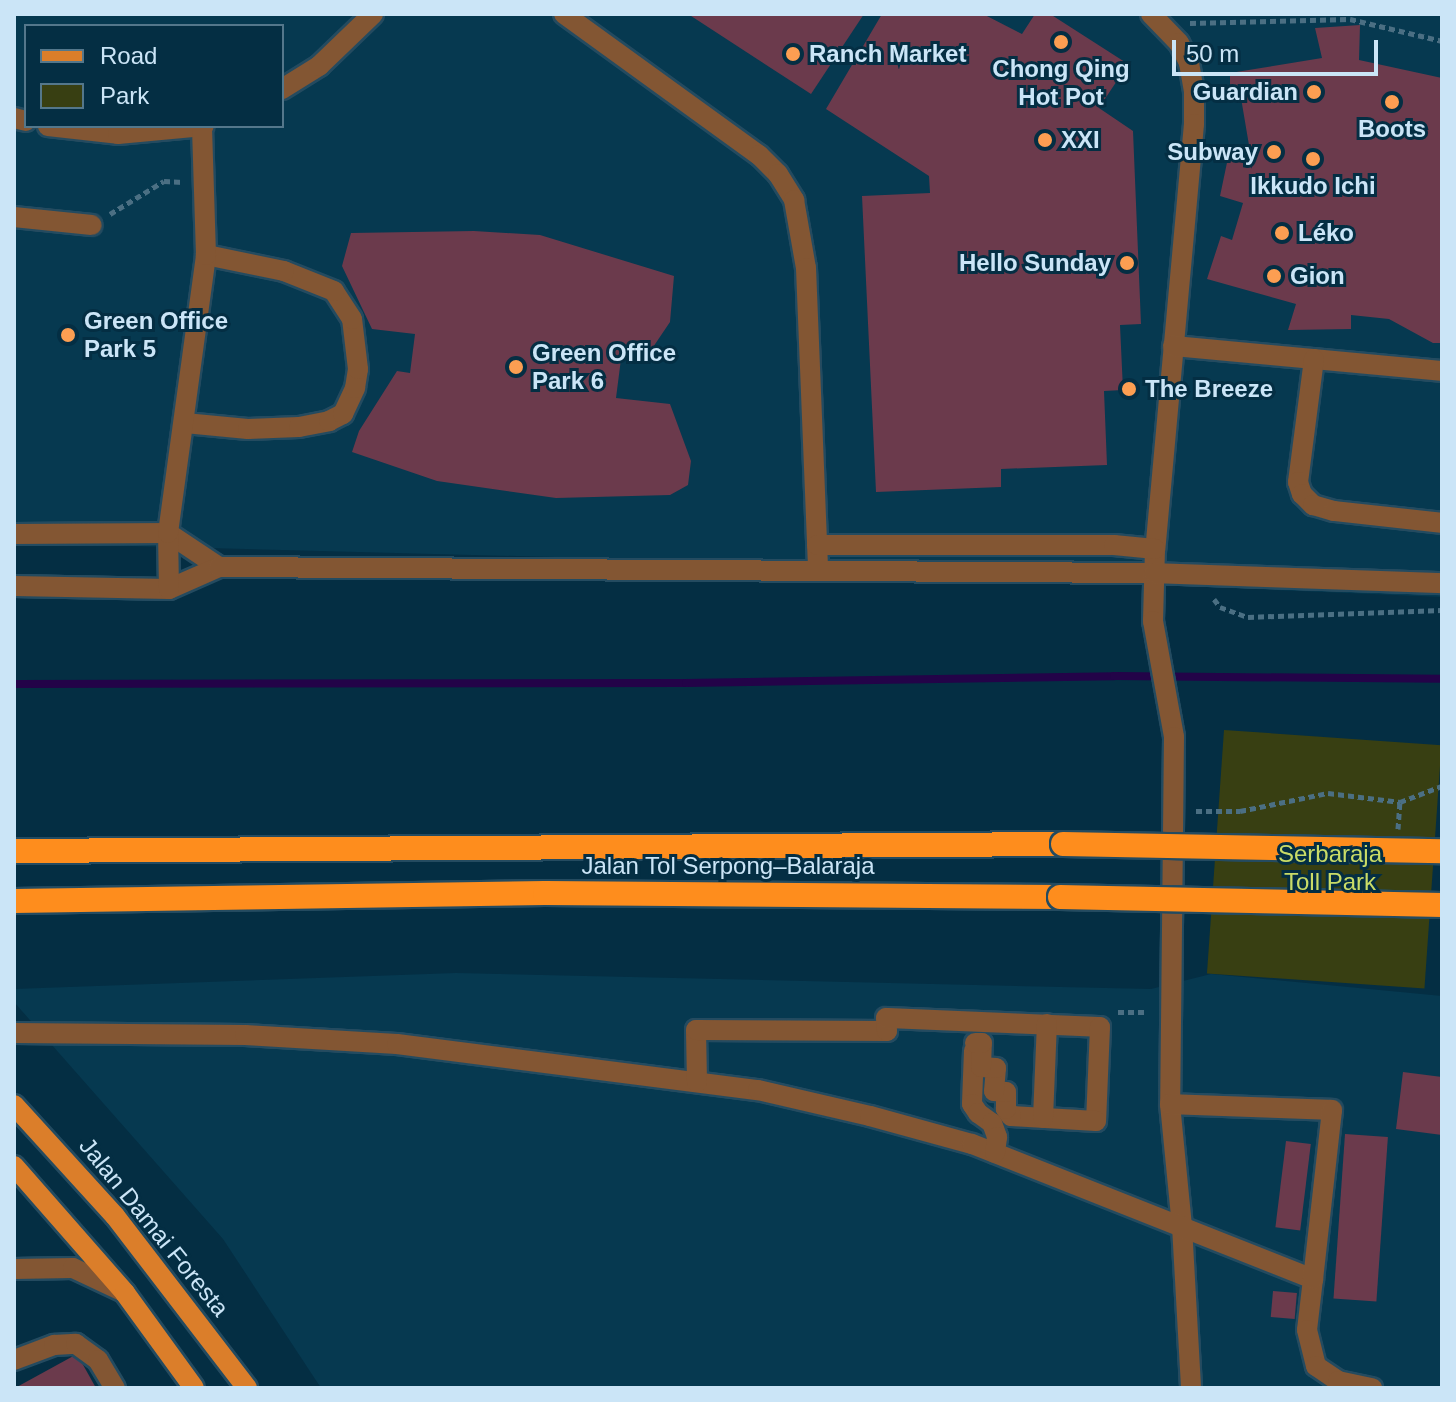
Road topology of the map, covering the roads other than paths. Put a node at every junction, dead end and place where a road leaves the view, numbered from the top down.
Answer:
1 (373, 14) edge
2 (564, 14) edge
3 (1156, 19) edge
4 (284, 88) edge
5 (66, 128) edge
6 (182, 128) edge
7 (203, 128) edge
8 (14, 217) edge
9 (92, 225) road end
10 (206, 255) junction
11 (1173, 346) junction
12 (1314, 359) junction
13 (1442, 371) edge
14 (185, 423) junction
15 (1442, 523) edge
16 (168, 533) junction
17 (14, 534) edge
18 (817, 545) junction
19 (1155, 549) junction
20 (219, 567) junction
21 (818, 571) junction
22 (1154, 573) junction
23 (1442, 583) edge
24 (14, 586) edge
25 (169, 589) junction
26 (14, 851) edge
27 (1442, 851) edge
28 (14, 901) edge
29 (1442, 905) edge
30 (977, 1020) junction
31 (1047, 1024) junction
32 (14, 1033) edge
33 (975, 1043) junction
34 (697, 1082) junction
35 (1170, 1104) junction
36 (14, 1105) edge
37 (1043, 1118) junction
38 (995, 1153) junction
39 (14, 1166) edge
40 (1182, 1226) junction
41 (14, 1269) edge
42 (1313, 1279) junction
43 (125, 1293) junction
44 (14, 1360) edge
45 (115, 1388) edge
46 (194, 1388) edge
47 (247, 1388) edge
48 (1191, 1388) edge
49 (1372, 1388) edge

1 - 4 street
2 - 18 street
3 - 11 street
5 - 6 street
7 - 10 street
8 - 9 street
10 - 14 street
10 - 14 street
11 - 12 street
11 - 19 street
12 - 13 street
12 - 15 street
14 - 16 street
16 - 17 street
16 - 20 street
16 - 25 street
18 - 19 street
18 - 21 street
19 - 22 street
20 - 21 street
20 - 25 street
21 - 22 street
22 - 23 street
22 - 35 street
24 - 25 street
26 - 27 highway, Jalan Tol Serpong–Balaraja, bridge
28 - 29 highway, Jalan Tol Serpong–Balaraja, bridge
30 - 31 street
30 - 33 street
30 - 34 street
31 - 37 street
31 - 37 street
32 - 34 street
33 - 37 street
33 - 38 street
34 - 38 street
35 - 40 street
35 - 42 street
36 - 47 main road, Jalan Damai Foresta
38 - 40 street
39 - 43 main road
40 - 42 street
40 - 48 street
41 - 43 street
42 - 49 street
43 - 46 main road
44 - 45 street

